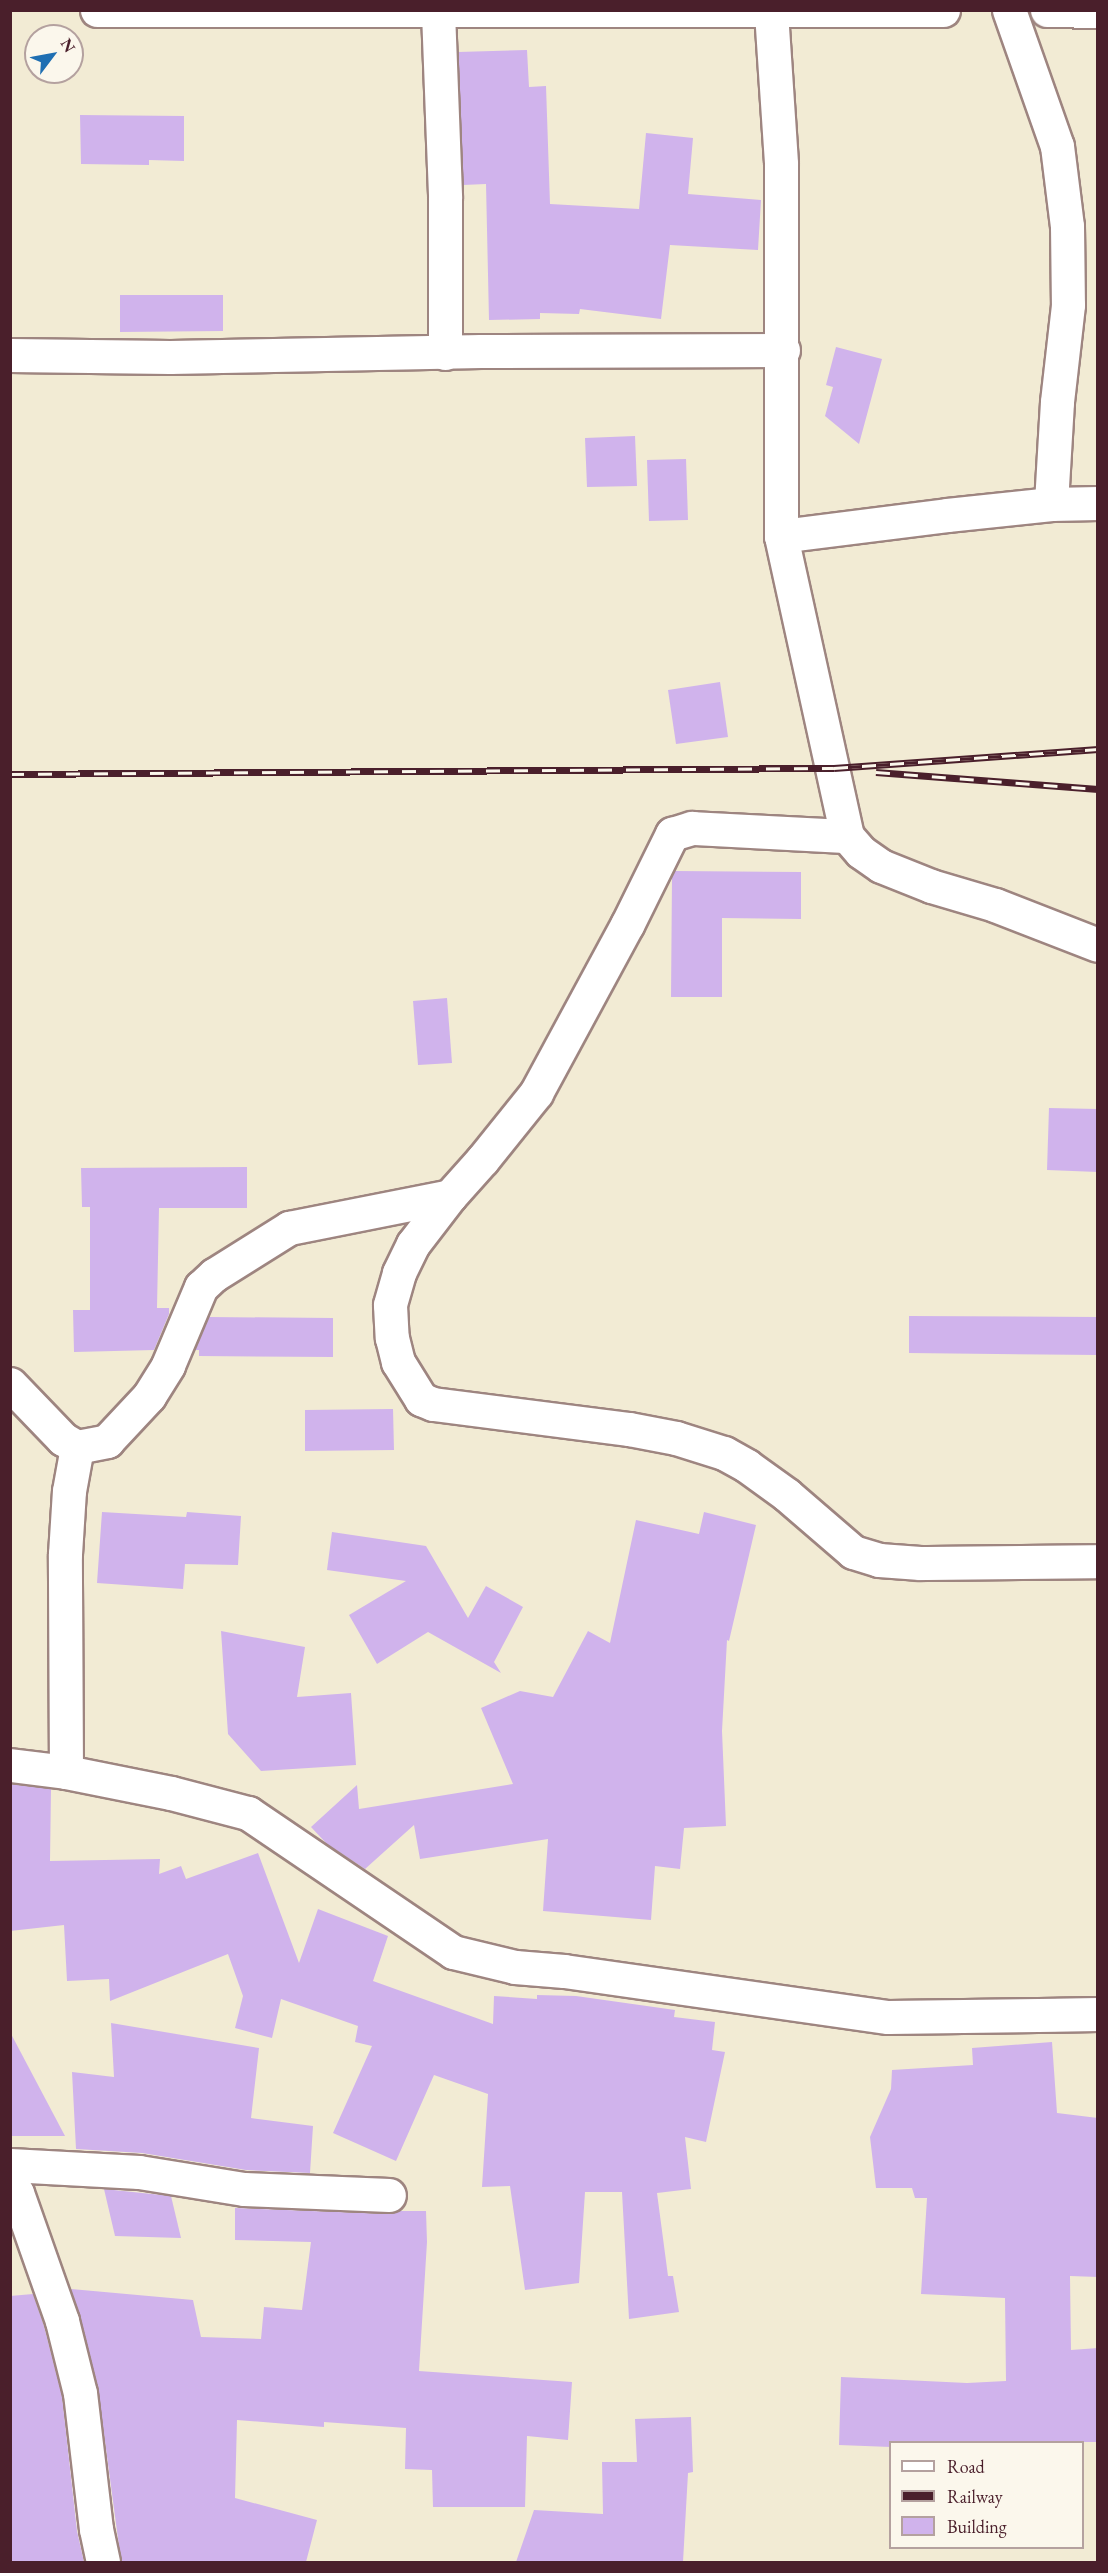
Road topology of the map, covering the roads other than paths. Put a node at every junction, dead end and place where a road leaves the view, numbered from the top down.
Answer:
1 (97, 10) edge
2 (944, 10) edge
3 (1009, 10) edge
4 (1047, 10) edge
5 (1098, 11) edge
6 (438, 12) junction
7 (771, 12) edge
8 (783, 350) junction
9 (445, 353) junction
10 (10, 355) edge
11 (1098, 503) edge
12 (1050, 504) junction
13 (781, 536) junction
14 (847, 836) junction
15 (1098, 945) edge
16 (450, 1196) junction
17 (10, 1384) edge
18 (76, 1447) junction
19 (1098, 1561) edge
20 (10, 1765) edge
21 (66, 1772) junction
22 (1098, 2014) edge
23 (10, 2165) edge
24 (10, 2183) edge
25 (389, 2195) dead end
26 (103, 2562) edge

1 - 6 street
2 - 7 street
3 - 12 street
4 - 5 street
6 - 7 street
6 - 9 street
7 - 8 street
8 - 9 street
8 - 13 street
9 - 10 street
11 - 12 street
12 - 13 street
13 - 14 street
14 - 15 street
14 - 16 street
16 - 18 street
16 - 19 street
17 - 18 street
18 - 21 street
20 - 21 street
21 - 22 street
23 - 25 street
24 - 26 street

